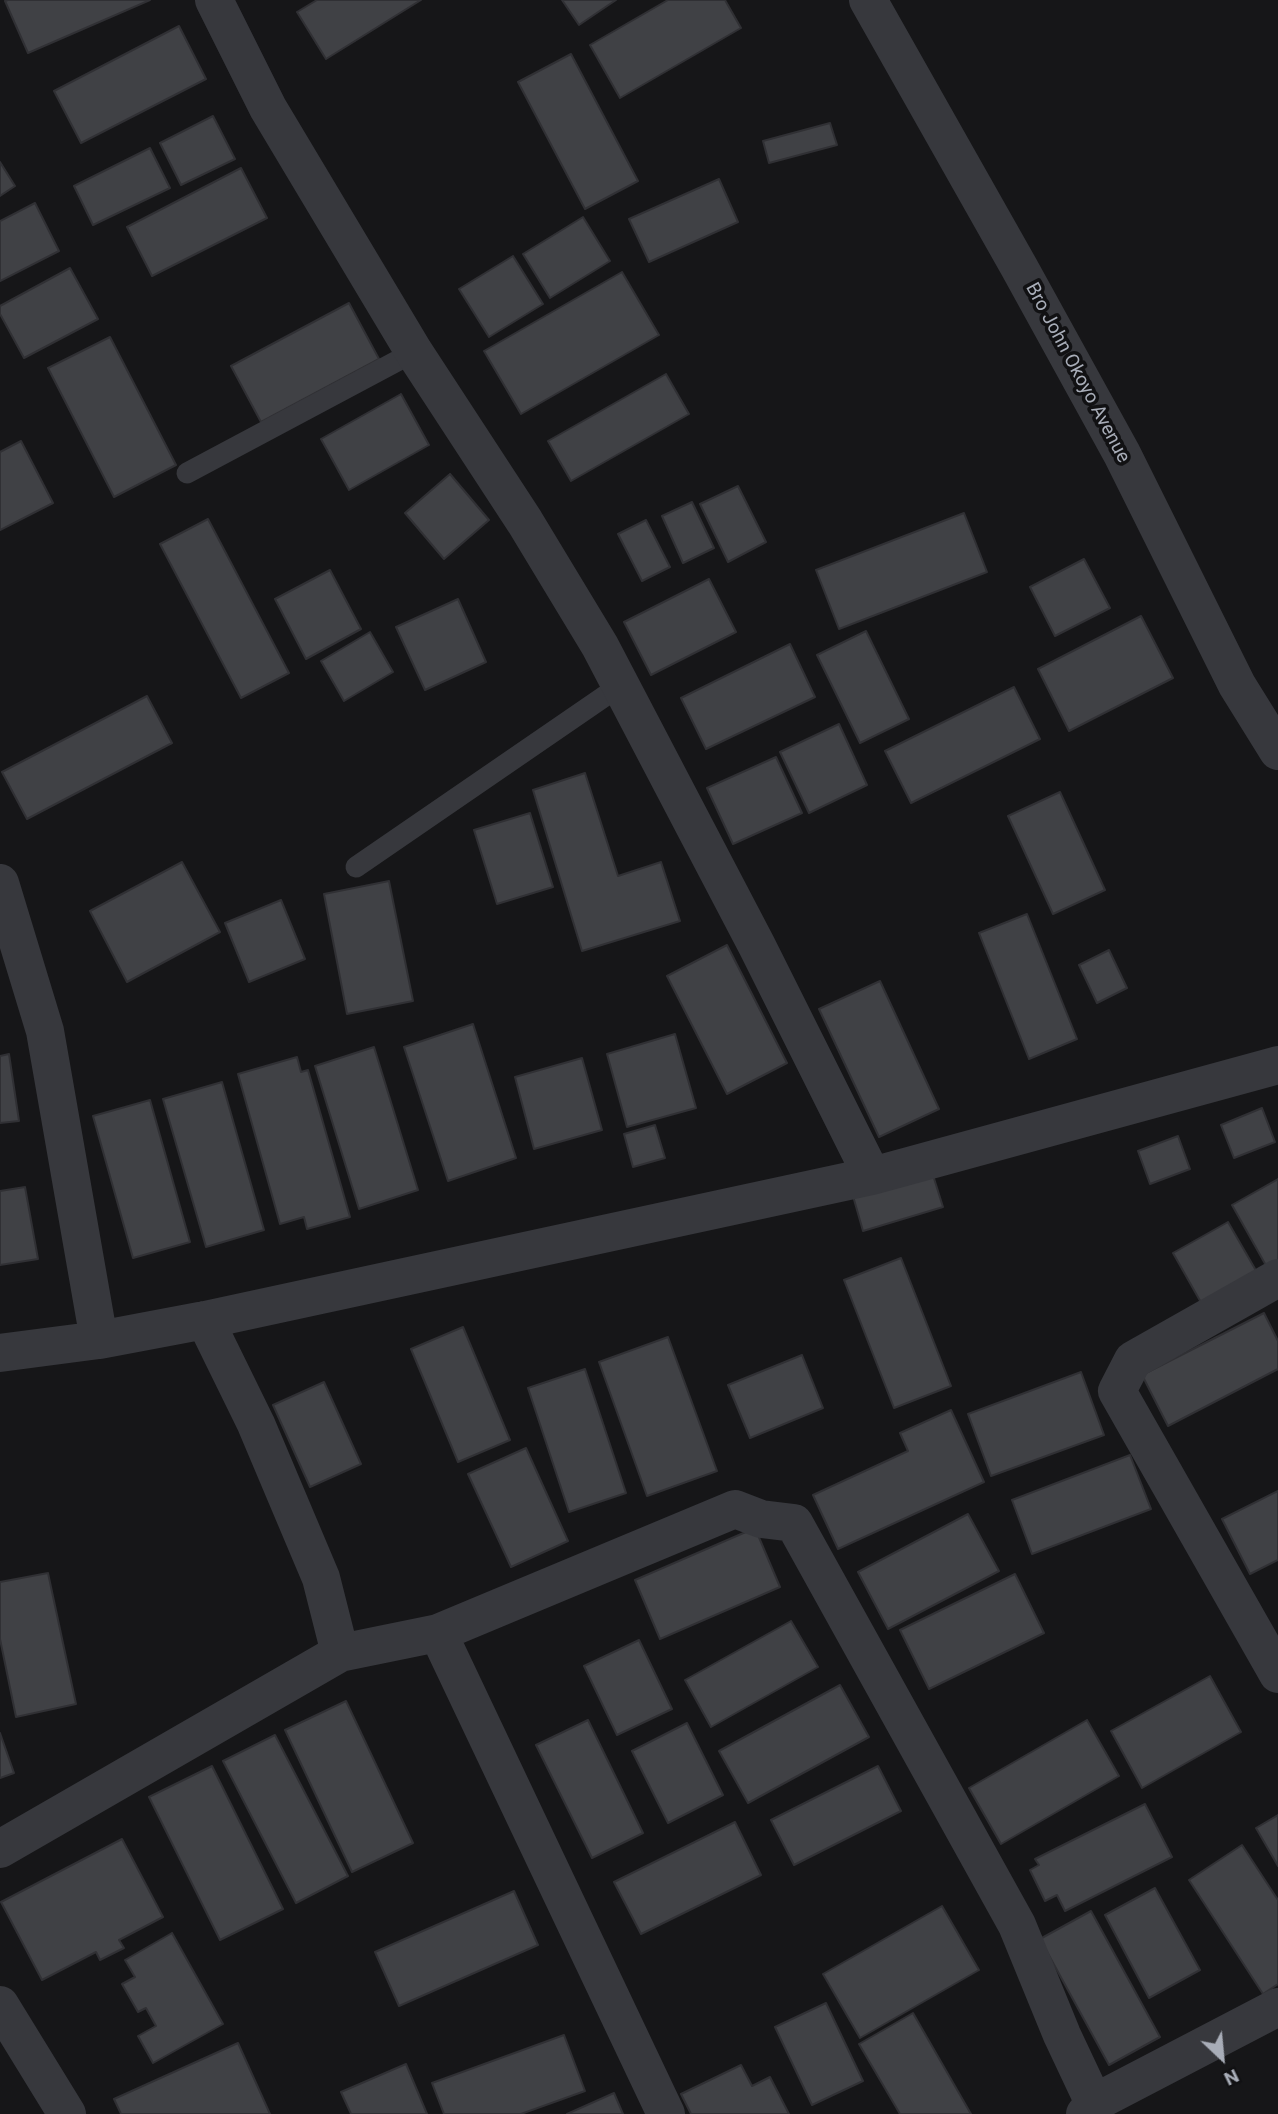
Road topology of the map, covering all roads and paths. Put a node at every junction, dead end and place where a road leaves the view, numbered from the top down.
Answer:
1 (214, 0) edge
2 (869, 0) edge
3 (414, 352) junction
4 (187, 474) dead end
5 (621, 685) junction
6 (1278, 751) edge
7 (356, 867) dead end
8 (0, 883) edge
9 (1278, 1065) edge
10 (872, 1176) junction
11 (1278, 1278) edge
12 (205, 1320) junction
13 (99, 1340) junction
14 (0, 1353) edge
15 (438, 1633) junction
16 (340, 1653) junction
17 (1278, 1674) edge
18 (0, 1849) edge
19 (0, 2005) edge
20 (1278, 2007) edge
21 (1089, 2108) edge
22 (66, 2114) edge
23 (666, 2114) edge

1 - 3 street
2 - 6 street, Bro John Okoyo Avenue
3 - 4 lane
3 - 5 street
5 - 7 lane
5 - 10 street
8 - 13 street
9 - 10 street
10 - 12 street
11 - 17 street
12 - 13 street
12 - 16 street
13 - 14 street
15 - 16 street
15 - 21 street
15 - 23 street
16 - 18 street
19 - 22 street
20 - 21 street

